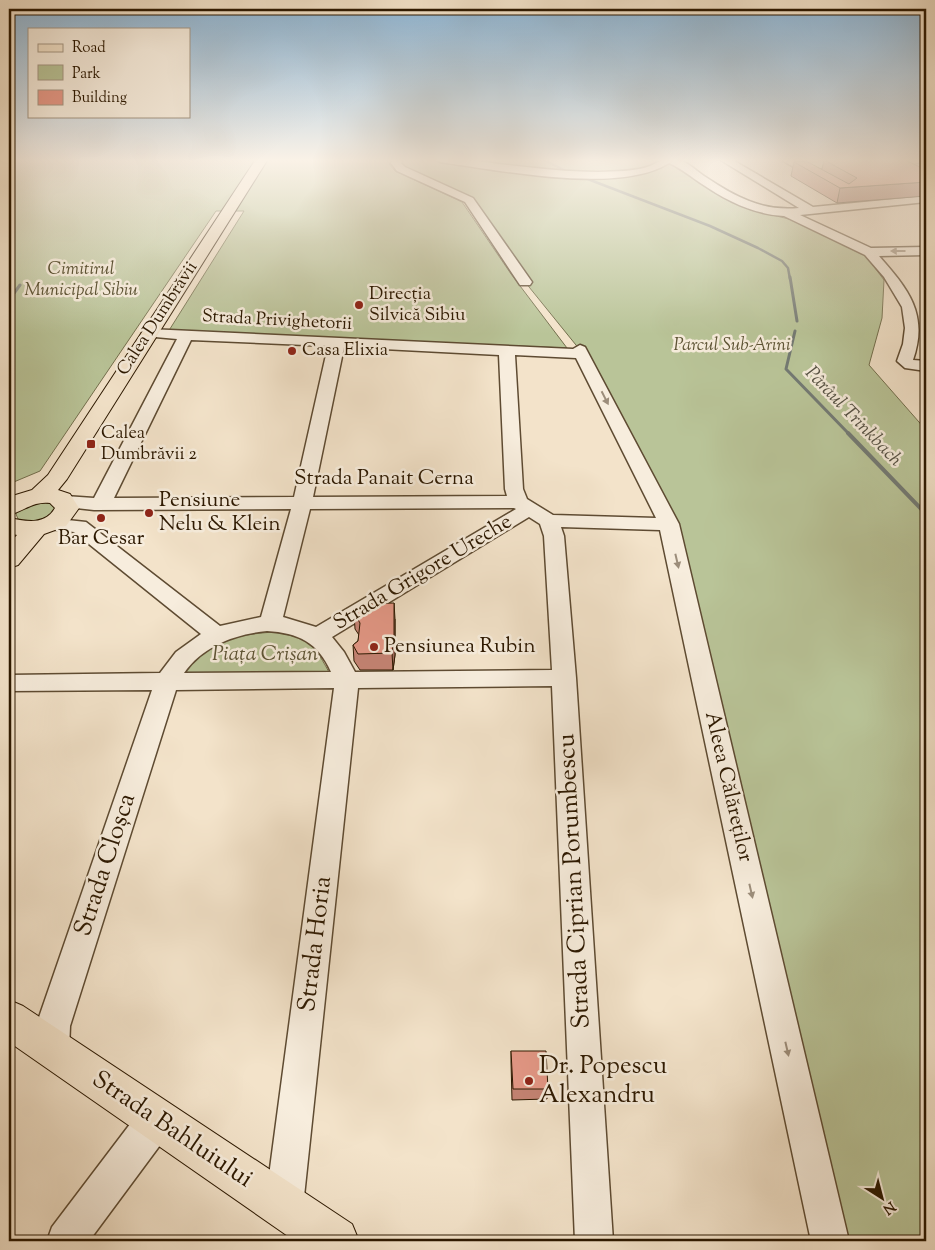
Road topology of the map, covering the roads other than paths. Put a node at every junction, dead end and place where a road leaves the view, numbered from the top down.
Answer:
1 (224, 217) edge
2 (482, 217) edge
3 (794, 217) edge
4 (926, 251) edge
5 (869, 252) junction
6 (525, 282) dead end
7 (149, 333) junction
8 (186, 335) junction
9 (337, 342) junction
10 (506, 351) junction
11 (581, 352) joint
12 (926, 366) edge
13 (302, 503) junction
14 (65, 507) junction
15 (532, 511) junction
16 (9, 522) edge
17 (669, 524) junction
18 (9, 560) edge
19 (270, 624) junction
20 (218, 636) junction
21 (316, 637) junction
22 (564, 678) junction
23 (347, 681) junction
24 (166, 682) junction
25 (9, 683) edge
26 (9, 1019) edge
27 (52, 1049) junction
28 (156, 1120) junction
29 (284, 1206) junction
30 (66, 1241) edge
31 (335, 1241) edge
32 (594, 1241) edge
33 (830, 1241) edge

1 - 7 main road, Calea Dumbrăvii
2 - 6 street
3 - 5 street
4 -> 5 street
5 - 12 street
7 - 8 street, Strada Privighetorii
7 - 14 main road, Calea Dumbrăvii
8 - 9 street, Strada Privighetorii
8 - 14 street, Calea Dumbrăvii
9 - 10 street, Strada Privighetorii
9 - 13 street
10 - 11 street, Strada Privighetorii
10 - 15 street, Strada Ciprian Porumbescu
11 -> 17 street, Aleea Călăreților
13 - 14 street, Strada Panait Cerna
13 - 15 street, Strada Panait Cerna
13 - 19 street
14 - 16 main road
14 - 16 main road
14 - 18 main road, Calea Dumbrăvii
14 - 20 street
15 - 17 street, Strada Panait Cerna
15 - 21 street, Strada Grigore Ureche
15 - 22 street, Strada Ciprian Porumbescu
17 -> 33 street, Aleea Călăreților
19 - 20 street
19 - 21 street
20 - 24 street
21 - 23 street
22 - 23 street
22 - 32 street, Strada Ciprian Porumbescu
23 - 24 street
23 - 29 street, Strada Horia
24 - 25 street
24 - 27 street, Strada Cloșca
26 - 27 main road, Strada Bahluiului
27 - 28 main road, Strada Bahluiului
28 - 29 main road, Strada Bahluiului
28 - 30 street
29 - 31 main road, Strada Bahluiului

